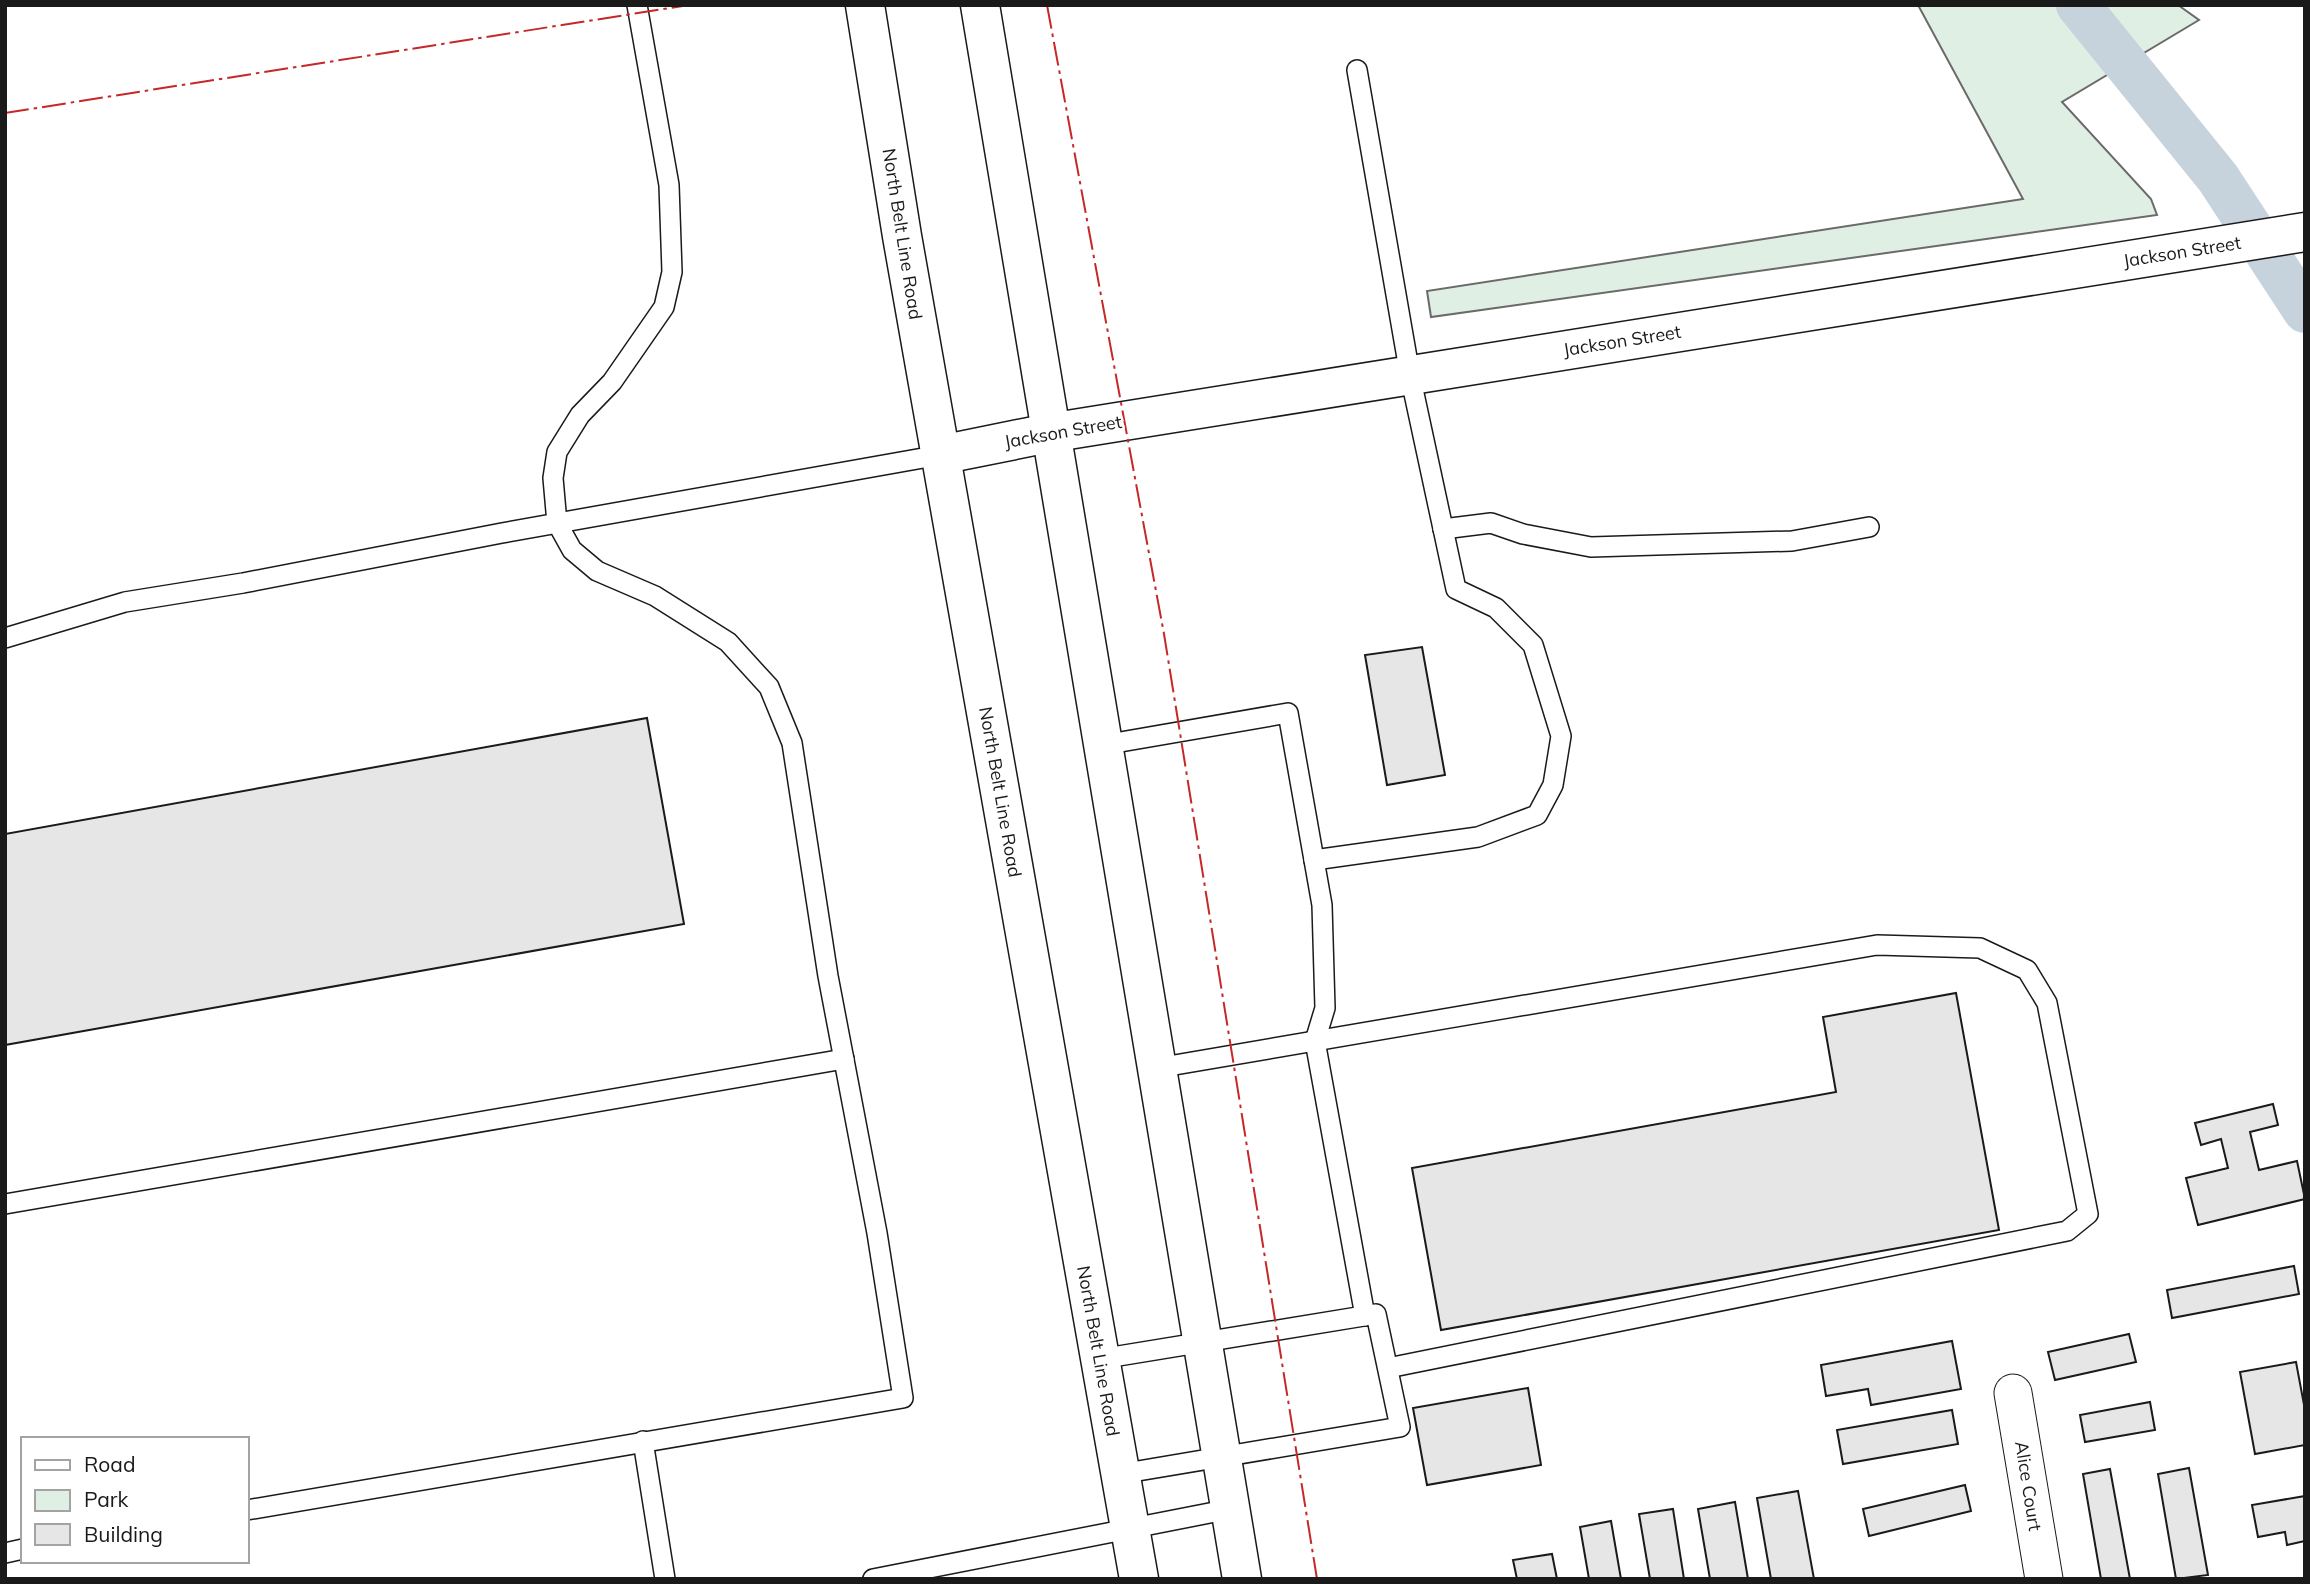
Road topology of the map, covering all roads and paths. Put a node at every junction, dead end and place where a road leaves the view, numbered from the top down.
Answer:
1 (636, 5) edge
2 (865, 5) edge
3 (980, 5) edge
4 (1357, 69) dead end
5 (2305, 232) edge
6 (1410, 375) junction
7 (1049, 433) junction
8 (940, 455) junction
9 (557, 523) junction
10 (1869, 527) dead end
11 (1443, 529) junction
12 (5, 638) edge
13 (1103, 745) junction
14 (1314, 860) junction
15 (1315, 1041) junction
16 (844, 1059) junction
17 (1157, 1068) junction
18 (5, 1203) edge
19 (1366, 1316) junction
20 (1203, 1343) junction
21 (1100, 1359) junction
22 (1388, 1368) junction
23 (2013, 1393) dead end
24 (643, 1441) junction
25 (1222, 1457) junction
26 (1120, 1474) junction
27 (1230, 1509) junction
28 (248, 1510) edge
29 (1129, 1527) junction
30 (968, 1570) edge
31 (664, 1579) edge
32 (873, 1579) edge
33 (1139, 1579) edge
34 (1242, 1579) edge
35 (2044, 1579) edge

1 - 9 lane
2 - 8 main road, North Belt Line Road
3 - 7 main road
4 - 6 lane
5 - 6 main road, Jackson Street
6 - 7 main road, Jackson Street
6 - 11 lane
7 - 8 main road, Jackson Street
7 - 13 main road
8 - 9 lane
8 - 21 main road, North Belt Line Road
9 - 12 lane
9 - 16 lane
10 - 11 lane
11 - 14 lane
13 - 14 lane
13 - 17 main road
14 - 15 lane
15 - 17 lane
15 - 19 lane
15 - 22 lane
16 - 18 lane
16 - 24 lane
17 - 20 main road
19 - 20 lane
19 - 22 lane
20 - 21 lane
20 - 25 main road
21 - 26 main road, North Belt Line Road
22 - 25 lane
23 - 35 street, Alice Court
24 - 28 lane
24 - 31 lane
25 - 26 lane
25 - 27 main road
26 - 29 main road, North Belt Line Road
27 - 29 lane
27 - 34 main road
29 - 30 lane
29 - 33 main road, North Belt Line Road
30 - 32 lane

